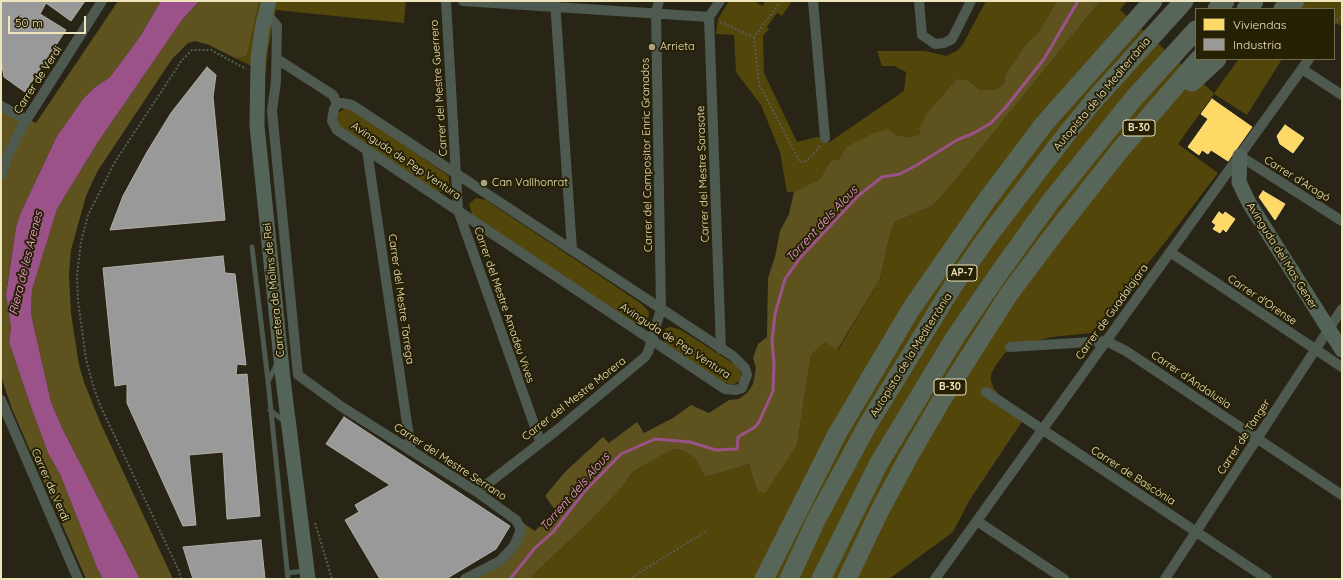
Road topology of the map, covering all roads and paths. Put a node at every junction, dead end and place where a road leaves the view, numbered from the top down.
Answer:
1 (102, 1) edge
2 (269, 1) edge
3 (446, 1) edge
4 (463, 1) edge
5 (659, 1) edge
6 (720, 1) edge
7 (781, 1) edge
8 (813, 1) edge
9 (919, 1) edge
10 (971, 1) edge
11 (1138, 1) edge
12 (1154, 1) edge
13 (1184, 1) edge
14 (1295, 1) edge
15 (555, 4) edge
16 (1284, 8) edge
17 (656, 12) junction
18 (1342, 15) edge
19 (265, 16) junction
20 (709, 17) junction
21 (1335, 23) edge
22 (1195, 31) edge
23 (754, 37) junction
24 (277, 59) junction
25 (1198, 60) edge
26 (1216, 60) edge
27 (1308, 60) edge
28 (1302, 69) junction
29 (257, 75) junction
30 (1342, 96) edge
31 (338, 104) junction
32 (1, 106) edge
33 (27, 120) junction
34 (1044, 124) junction
35 (825, 138) joint
36 (367, 150) junction
37 (1240, 156) junction
38 (457, 174) junction
39 (1, 175) edge
40 (1088, 192) junction
41 (458, 210) junction
42 (1342, 221) edge
43 (252, 247) dead end
44 (572, 249) junction
45 (1170, 252) junction
46 (1342, 308) edge
47 (661, 309) junction
48 (1328, 330) junction
49 (652, 340) junction
50 (1106, 341) junction
51 (1010, 346) dead end
52 (721, 349) junction
53 (1315, 350) junction
54 (1342, 350) edge
55 (281, 358) junction
56 (1342, 367) edge
57 (268, 381) junction
58 (986, 392) dead end
59 (1, 400) edge
60 (270, 410) junction
61 (289, 425) junction
62 (1042, 430) junction
63 (1257, 439) junction
64 (540, 441) junction
65 (411, 451) junction
66 (477, 492) junction
67 (1342, 494) edge
68 (299, 503) junction
69 (977, 521) junction
70 (708, 530) dead end
71 (1196, 532) junction
72 (308, 575) edge
73 (288, 576) edge
74 (78, 579) edge
75 (181, 579) edge
76 (332, 579) edge
77 (465, 579) edge
78 (630, 579) edge
79 (764, 579) edge
80 (789, 579) edge
81 (821, 579) edge
82 (847, 579) edge
83 (935, 579) edge
84 (1064, 579) edge
85 (1165, 579) edge
86 (1267, 579) edge

1 - 33 street, Carrer de Verdi
2 - 19 main road, Carretera de Molins de Rei
3 - 38 street, Carrer del Mestre Guerrero
4 - 15 street
5 - 17 street, Carrer del Compositor Enric Granados
6 - 20 street
7 - 23 path
8 - 35 street
9 - 10 street
11 - 34 highway
12 - 34 highway
13 - 80 highway, Autopista de la Mediterrània / AP-7
14 - 16 highway
15 - 17 street
15 - 44 street
17 - 20 street
17 - 47 street, Carrer del Compositor Enric Granados
18 - 21 path
19 - 24 street
19 - 29 main road, Carretera de Molins de Rei
20 - 23 path
20 - 52 street, Carrer del Mestre Sarasate
22 - 81 highway, AP-7
23 - 35 path
24 - 31 street
24 - 65 street, Carrer del Mestre Serrano
25 - 40 highway, B-30
26 - 40 highway
27 - 28 street, Carrer de Guadalajara
28 - 30 street
28 - 37 street, Carrer de Guadalajara
29 - 55 main road, Carretera de Molins de Rei
29 - 75 path
31 - 36 street, Avinguda de Pep Ventura
31 - 38 street, Avinguda de Pep Ventura
32 - 33 street
33 - 39 street, Carrer de Verdi
34 - 79 highway
36 - 41 street, Avinguda de Pep Ventura
36 - 65 street, Carrer del Mestre Tàrrega
37 - 42 street, Carrer d'Aragó
37 - 45 street, Carrer de Guadalajara
37 - 48 main road, Avinguda del Mas Gener
38 - 41 street, Carrer del Mestre Amadeu Vives
38 - 44 street, Avinguda de Pep Ventura
40 - 82 highway, B-30
41 - 49 street, Avinguda de Pep Ventura
41 - 64 street, Carrer del Mestre Amadeu Vives
43 - 57 lane
44 - 47 street, Avinguda de Pep Ventura
45 - 50 street, Carrer de Guadalajara
45 - 53 street, Carrer d'Orense
46 - 48 street, Carrer de Tànger
47 - 49 street, Carrer del Mestre Morera
47 - 52 street, Avinguda de Pep Ventura
48 - 53 street, Carrer de Tànger
48 - 54 main road, Avinguda del Mas Gener
49 - 52 street, Avinguda de Pep Ventura
49 - 64 street, Carrer del Mestre Morera
50 - 51 street, Carrer d'Andalusia
50 - 62 street, Carrer de Guadalajara
50 - 63 street, Carrer d'Andalusia
53 - 56 street, Carrer d'Orense
53 - 63 street, Carrer de Tànger
55 - 57 lane
55 - 61 main road, Carretera de Molins de Rei
57 - 60 lane
58 - 62 street, Carrer de Bascònia
59 - 74 street, Carrer de Verdi
60 - 61 lane
60 - 73 lane
61 - 68 main road, Carretera de Molins de Rei
62 - 69 street, Carrer de Guadalajara
62 - 71 street, Carrer de Bascònia
63 - 67 street, Carrer d'Andalusia
63 - 71 street, Carrer de Tànger
64 - 66 street, Carrer del Mestre Morera
65 - 66 street, Carrer del Mestre Serrano
66 - 77 street, Carrer del Mestre Serrano
68 - 72 main road, Carretera de Molins de Rei
68 - 76 path
69 - 83 street, Carrer de Guadalajara
69 - 84 street
70 - 78 path
71 - 85 street, Carrer de Tànger
71 - 86 street, Carrer de Bascònia
72 - 73 lane

